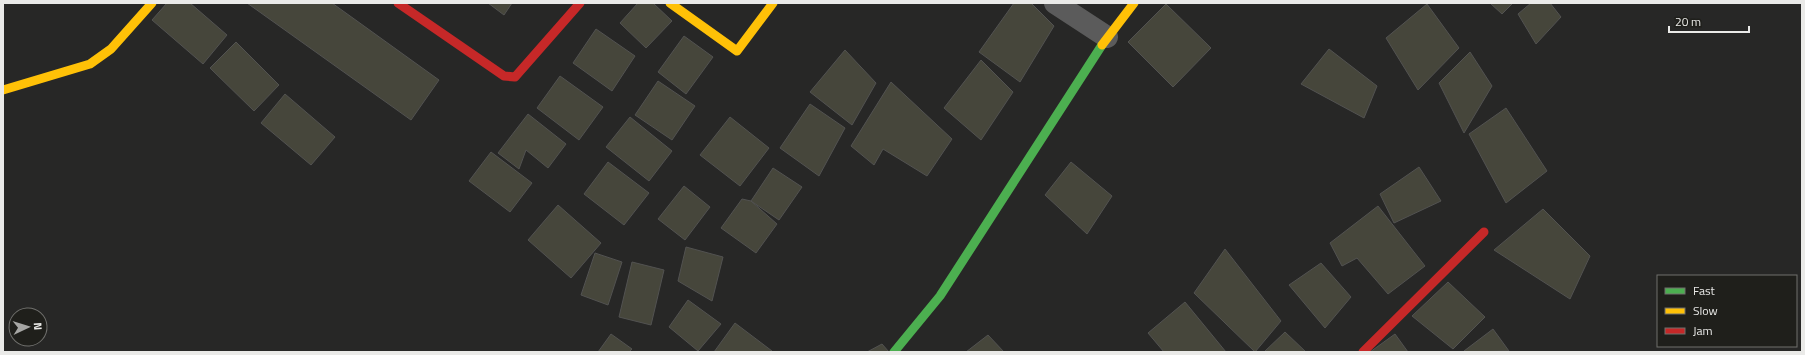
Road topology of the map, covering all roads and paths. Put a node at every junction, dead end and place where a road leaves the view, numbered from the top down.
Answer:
1 (152, 3) edge
2 (398, 3) edge
3 (580, 3) edge
4 (670, 3) edge
5 (773, 3) edge
6 (1055, 3) edge
7 (1134, 3) edge
8 (1107, 37) junction
9 (3, 90) edge
10 (1484, 232) dead end
11 (894, 352) edge
12 (1363, 352) edge

1 - 9 street
2 - 3 street
4 - 5 street
6 - 8 street
7 - 8 street
8 - 11 street
10 - 12 street

